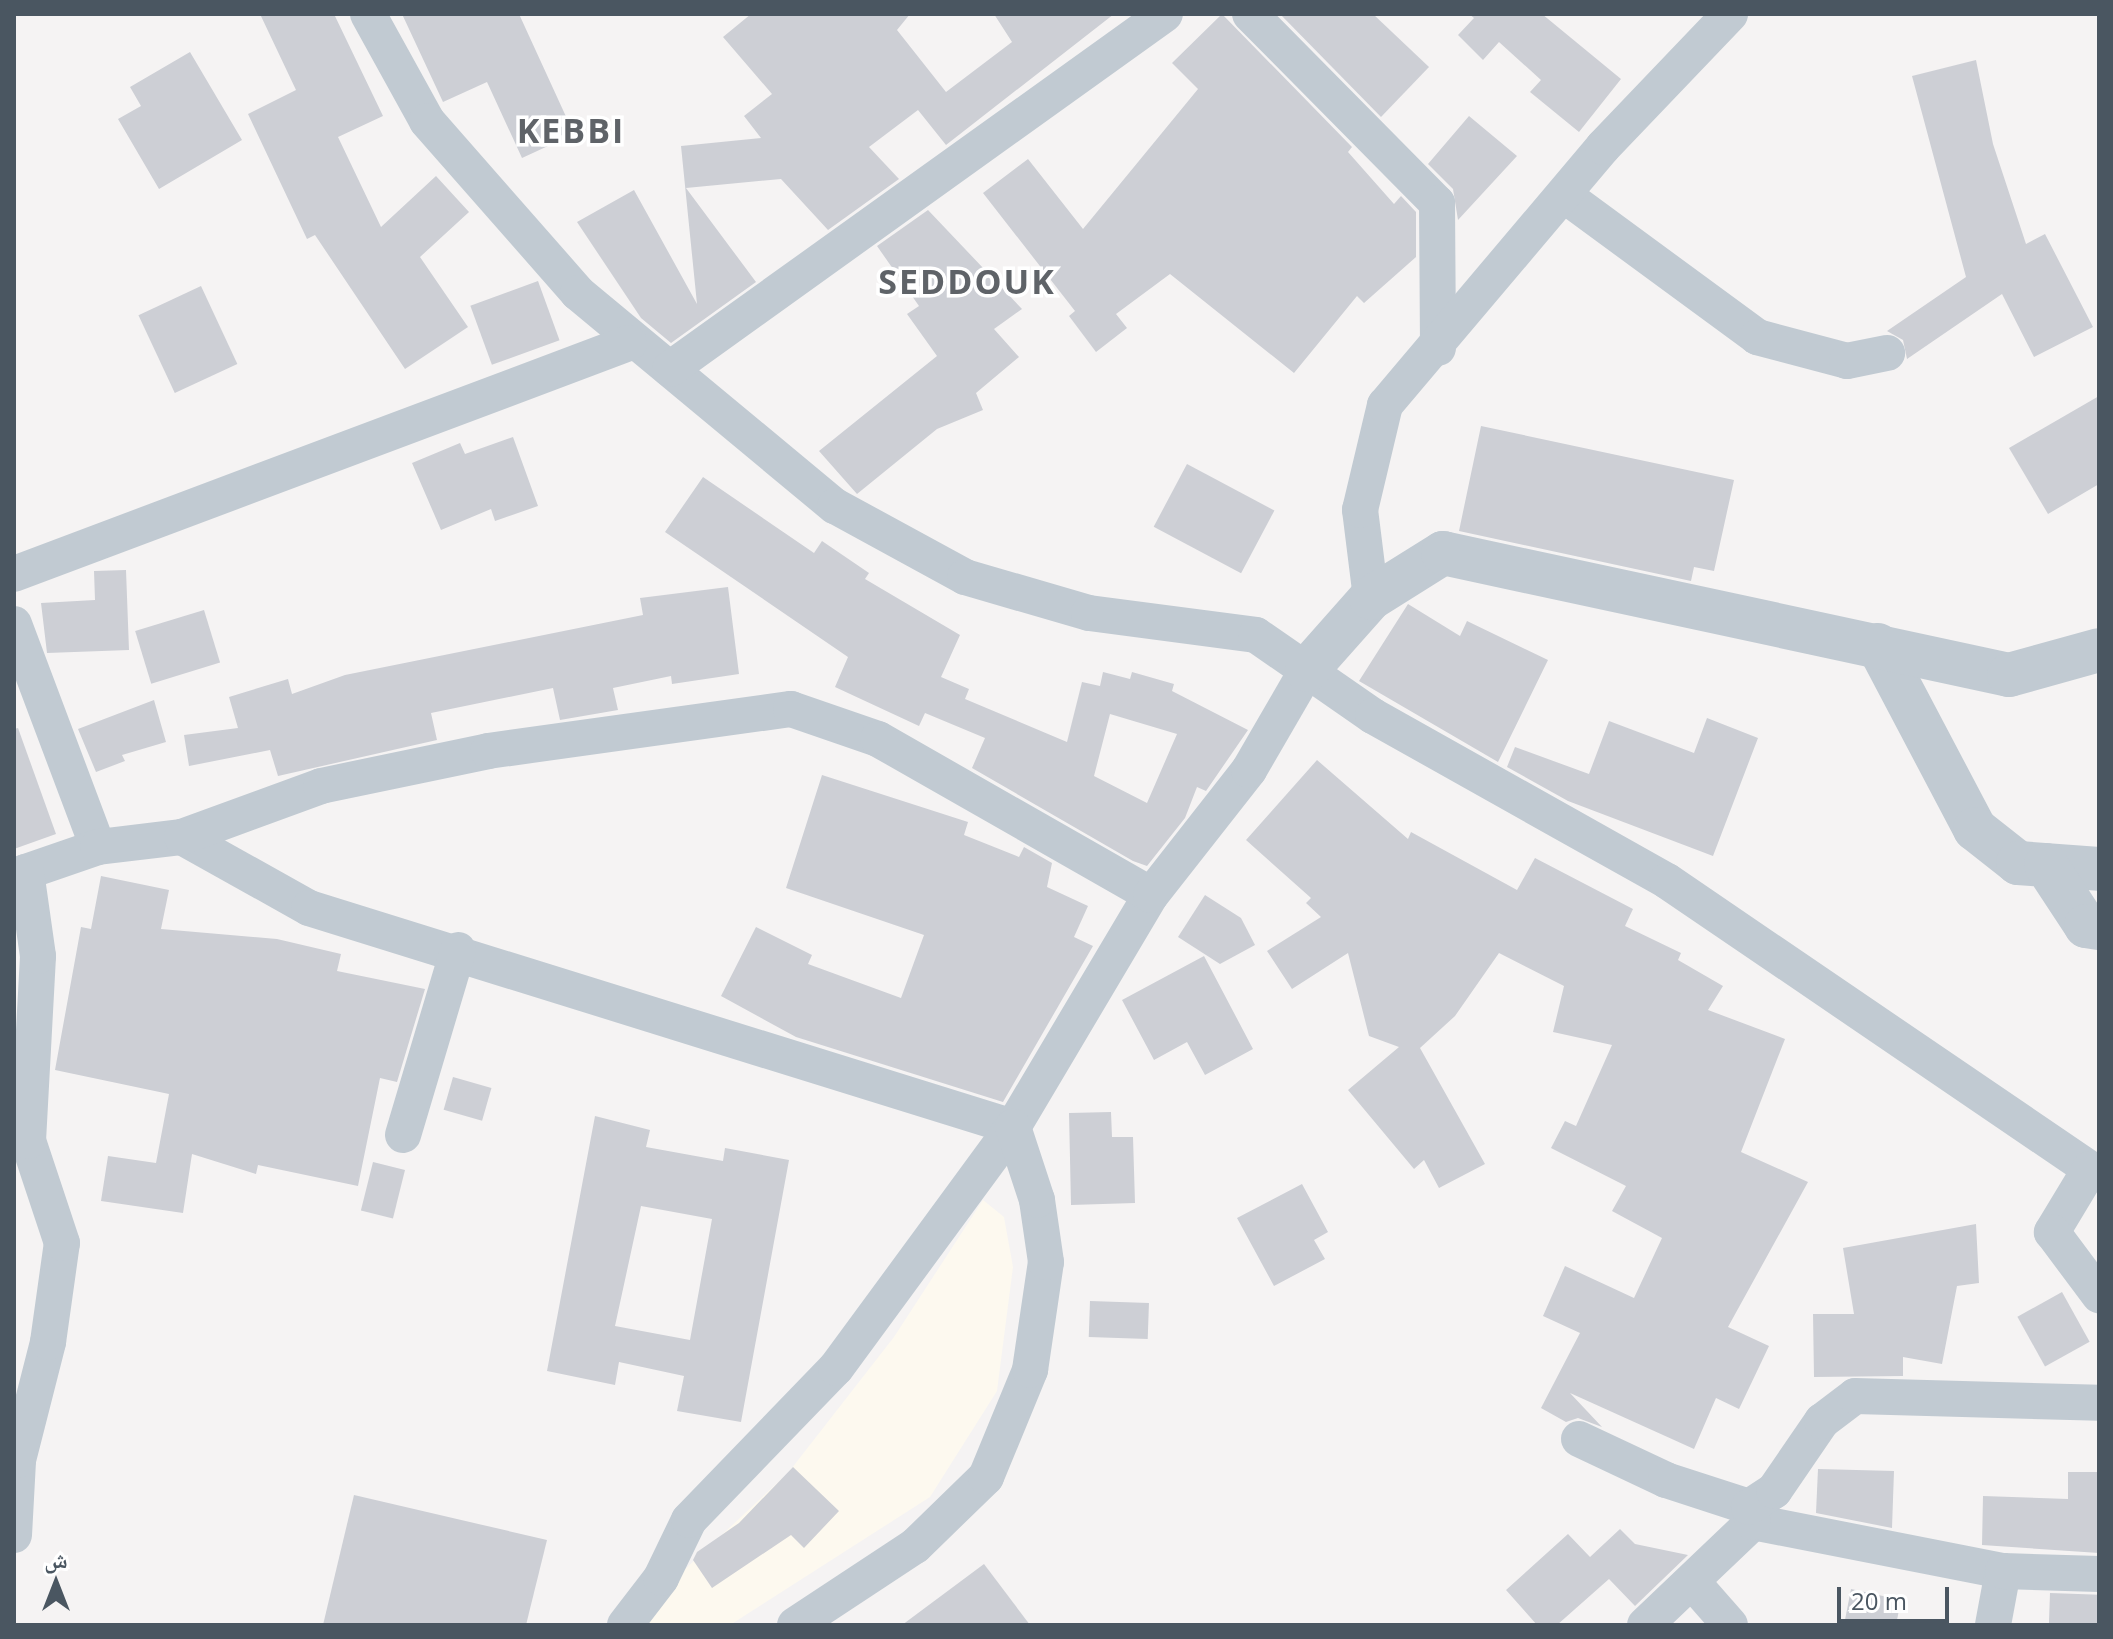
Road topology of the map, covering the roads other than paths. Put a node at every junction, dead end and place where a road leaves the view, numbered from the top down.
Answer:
1 (368, 14) edge
2 (1165, 14) edge
3 (1250, 14) edge
4 (1730, 14) edge
5 (1564, 195) junction
6 (629, 343) junction
7 (1438, 348) junction
8 (1887, 353) dead end
9 (670, 369) junction
10 (14, 574) edge
11 (1371, 598) junction
12 (14, 624) edge
13 (1878, 645) junction
14 (2099, 650) edge
15 (1307, 670) junction
16 (182, 837) junction
17 (98, 847) junction
18 (2046, 865) junction
19 (2099, 869) edge
20 (20, 874) edge
21 (1151, 895) junction
22 (2099, 928) edge
23 (458, 950) junction
24 (1013, 1127) junction
25 (403, 1135) dead end
26 (2094, 1172) edge
27 (2099, 1295) edge
28 (2099, 1403) edge
29 (1579, 1439) dead end
30 (1751, 1514) junction
31 (14, 1535) edge
32 (2003, 1571) junction
33 (2099, 1574) edge
34 (1695, 1585) junction
35 (625, 1625) edge
36 (795, 1625) edge
37 (1645, 1625) edge
38 (1730, 1625) edge
39 (1993, 1625) edge

1 - 6 street
2 - 9 street
3 - 7 street
4 - 5 street
5 - 7 street
5 - 8 street
6 - 9 street
6 - 10 street
7 - 11 street
9 - 15 street
11 - 13 street
11 - 15 street
12 - 17 street
13 - 14 street
13 - 18 street
15 - 21 street
15 - 26 street
16 - 17 street
16 - 21 street
16 - 23 street
17 - 20 street
18 - 19 street
18 - 22 street
20 - 31 street
21 - 24 street
23 - 24 street
23 - 25 street
24 - 35 street
24 - 36 street
26 - 27 street
28 - 30 street
29 - 30 street
30 - 32 street
30 - 34 street
32 - 33 street
32 - 39 street
34 - 37 street
34 - 38 street

